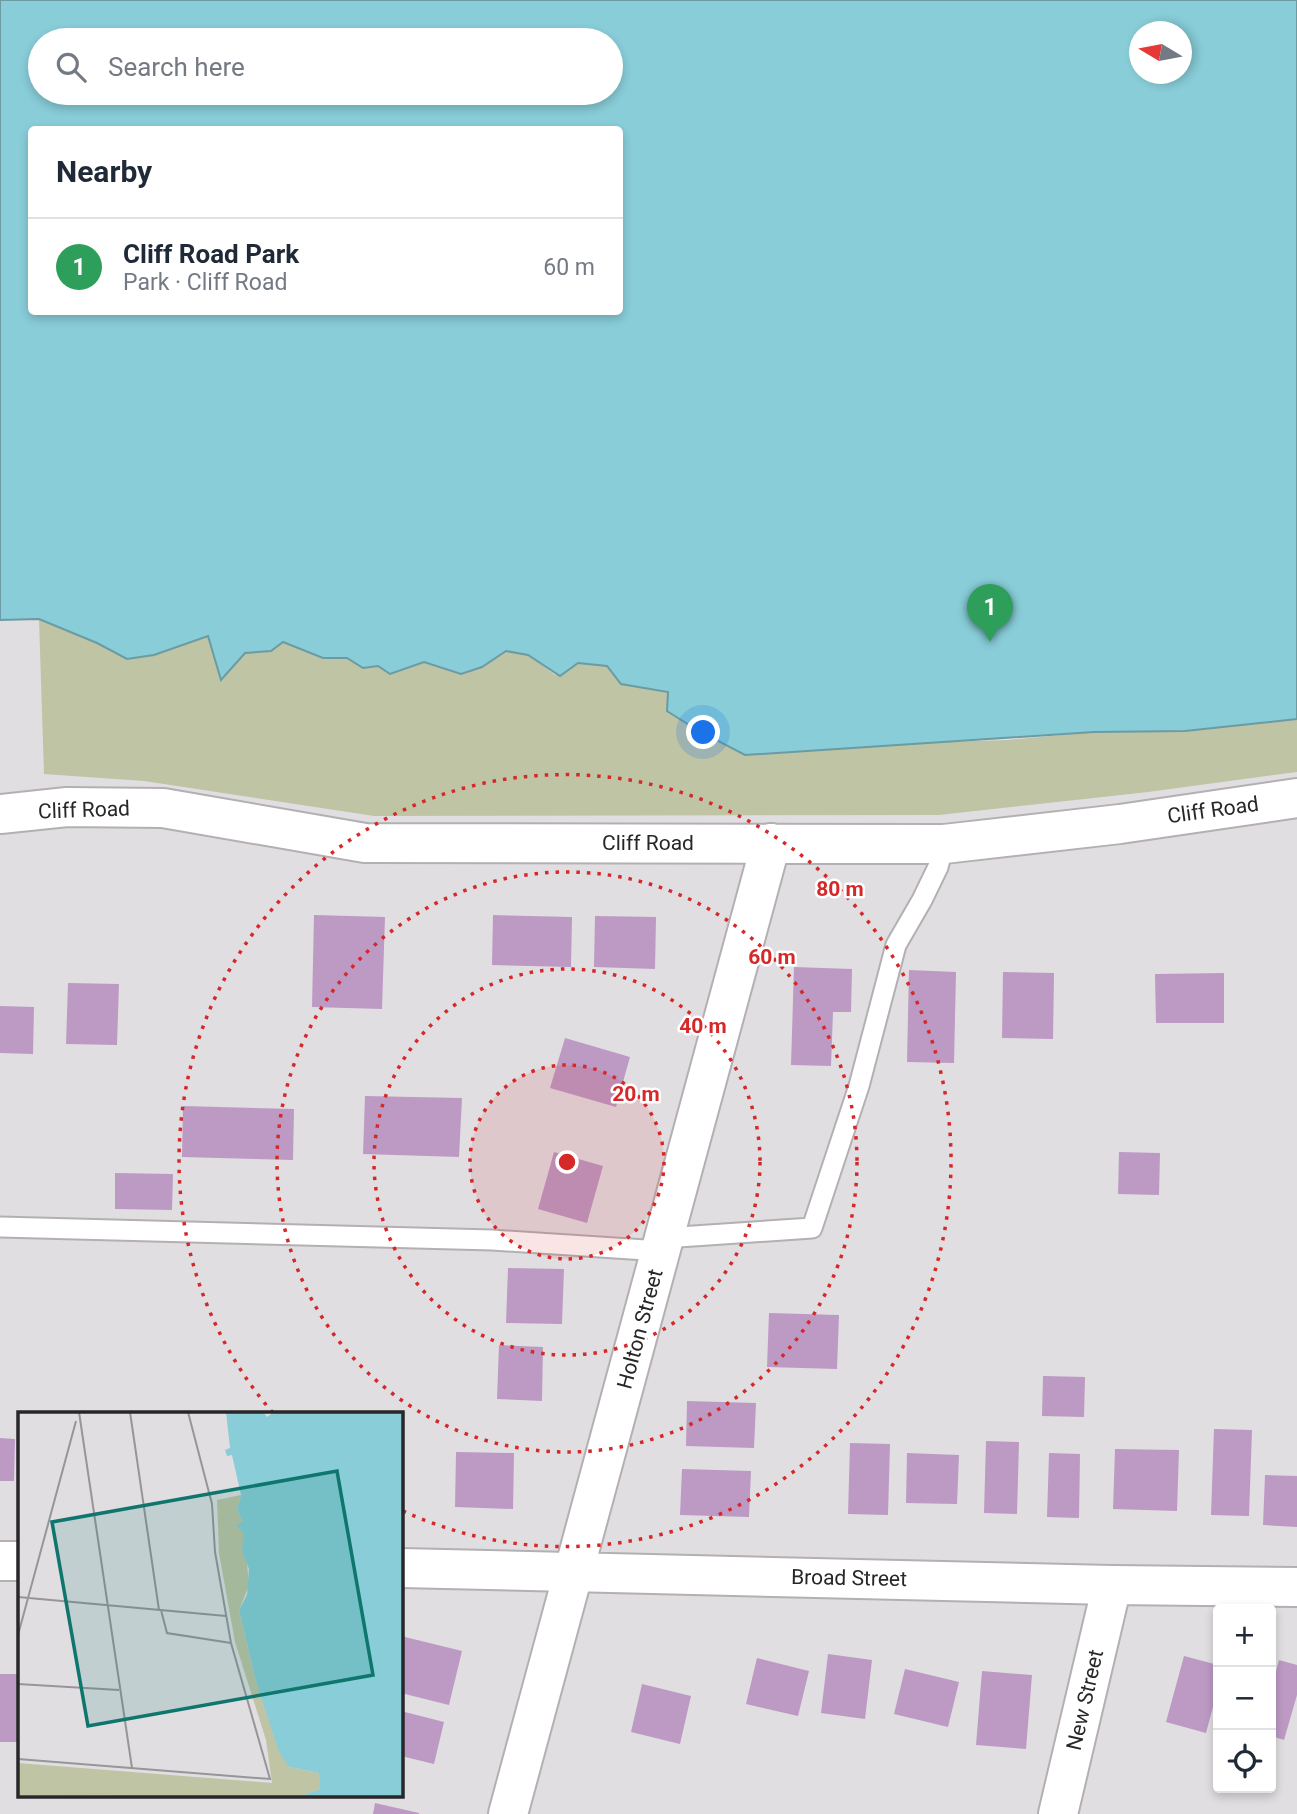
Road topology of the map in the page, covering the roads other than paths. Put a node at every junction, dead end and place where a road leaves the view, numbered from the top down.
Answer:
1 (1297, 798) edge
2 (0, 814) edge
3 (771, 843) junction
4 (944, 844) junction
5 (0, 1227) edge
6 (663, 1244) junction
7 (0, 1561) edge
8 (18, 1561) edge
9 (402, 1568) edge
10 (574, 1572) junction
11 (1112, 1585) junction
12 (1297, 1587) edge
13 (508, 1814) edge
14 (1058, 1814) edge

1 - 4 street, Cliff Road
2 - 3 street, Cliff Road
3 - 4 street, Cliff Road
3 - 6 street, Holton Street
4 - 6 lane
5 - 6 lane
6 - 10 street, Holton Street
7 - 8 street
9 - 10 street, Broad Street
10 - 11 street, Broad Street
10 - 13 street, Holton Street
11 - 12 street, Broad Street
11 - 14 street, New Street

